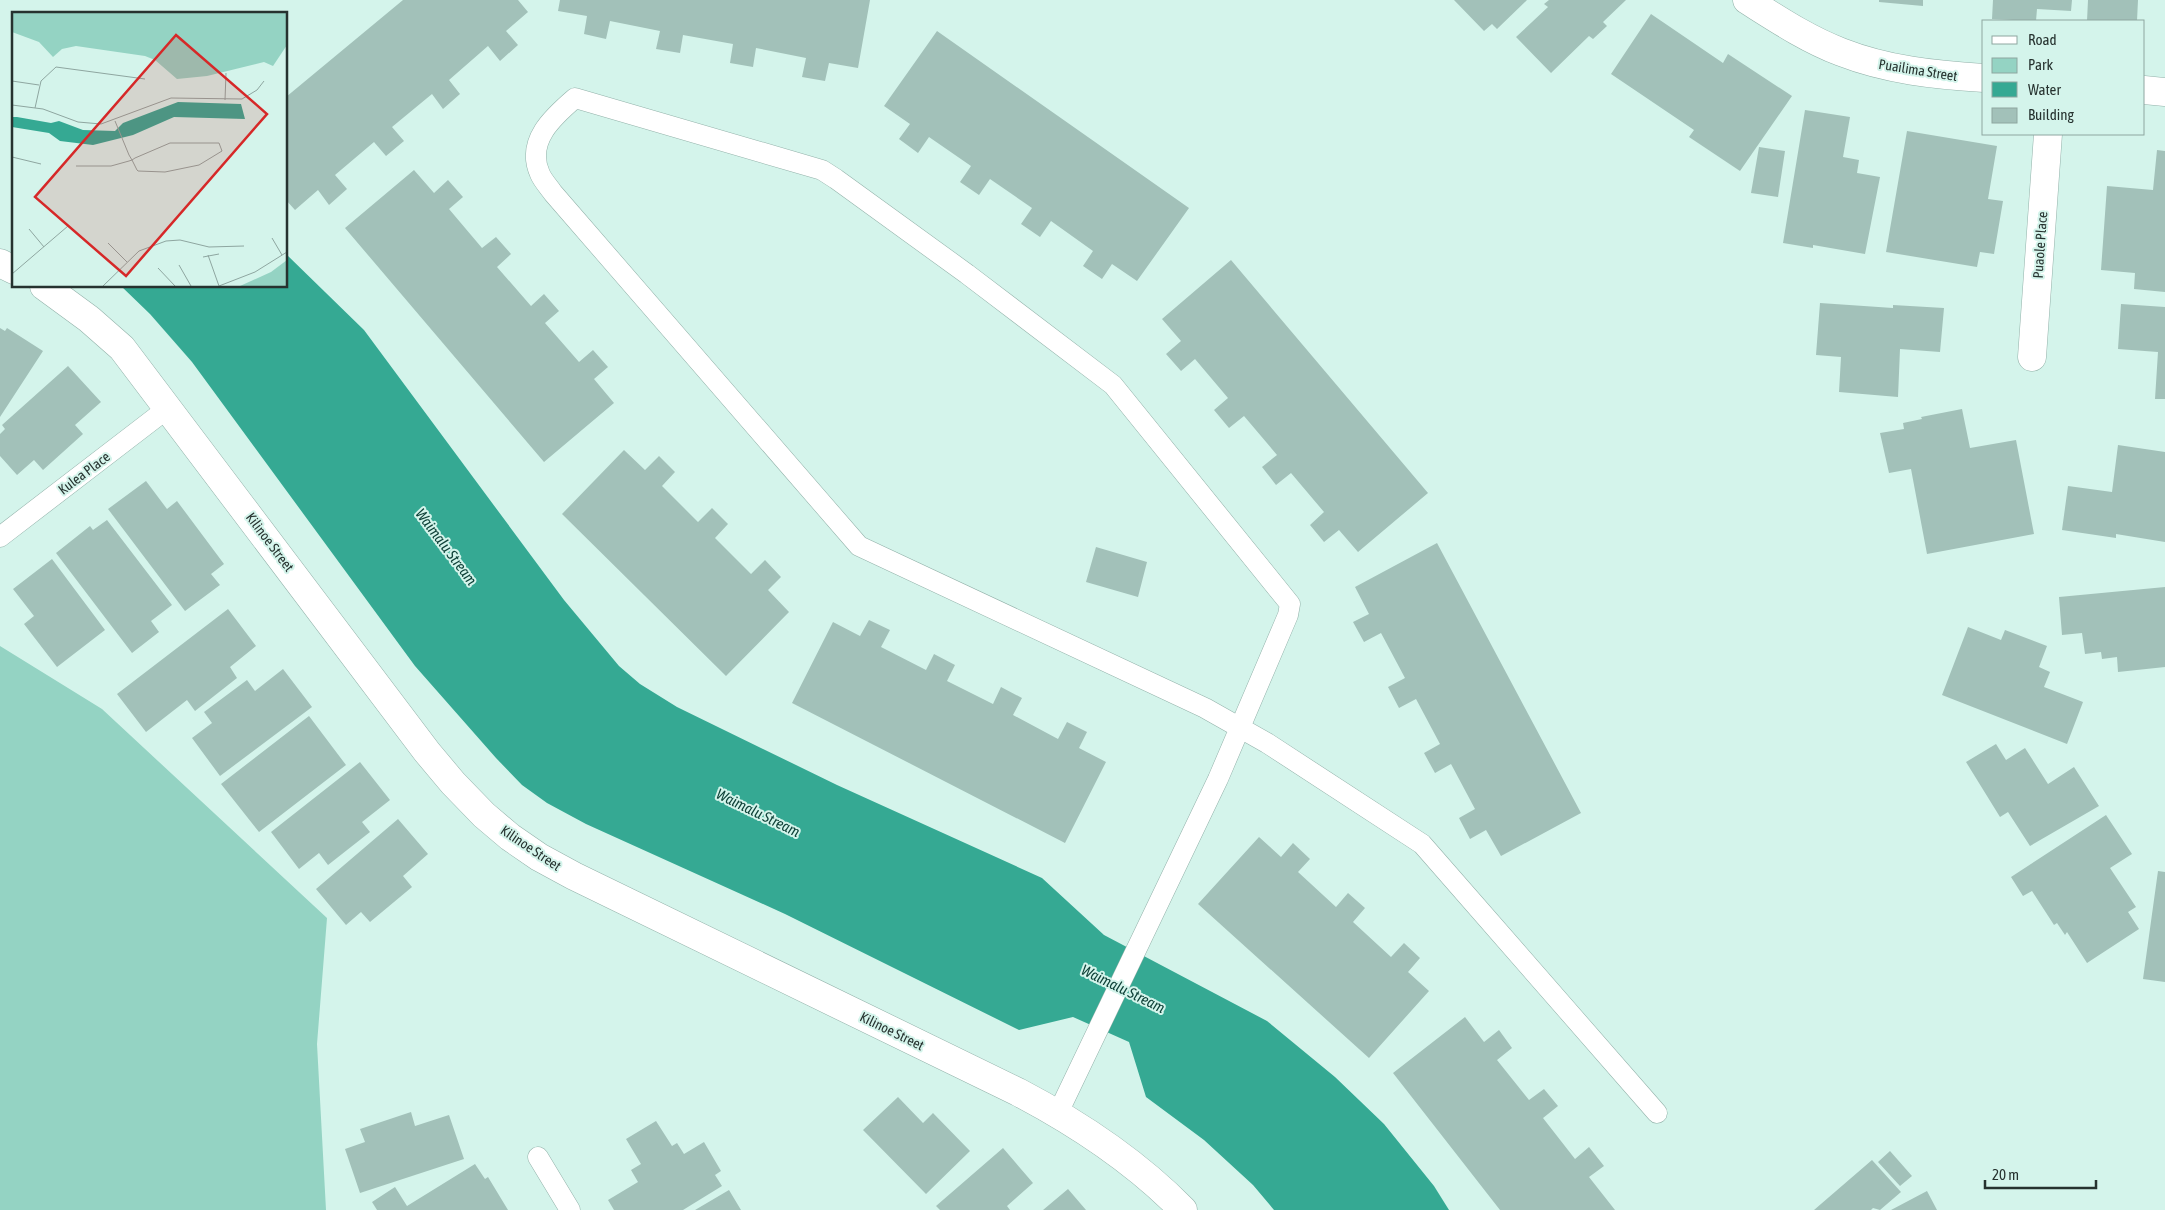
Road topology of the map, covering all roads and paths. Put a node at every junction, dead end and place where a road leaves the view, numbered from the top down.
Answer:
1 (1747, 0) edge
2 (1982, 78) edge
3 (2145, 90) edge
4 (2165, 92) edge
5 (2048, 135) edge
6 (0, 263) edge
7 (12, 269) edge
8 (47, 288) edge
9 (2032, 357) dead end
10 (168, 408) junction
11 (0, 538) edge
12 (1240, 727) junction
13 (1058, 1113) junction
14 (1656, 1113) dead end
15 (538, 1157) dead end
16 (570, 1210) edge
17 (1183, 1210) edge

1 - 2 street, Puailima Street
3 - 4 street
5 - 9 street, Puaole Place
6 - 7 street
8 - 10 street, Kilinoe Street
10 - 11 lane, Kulea Place
10 - 13 street, Kilinoe Street
12 - 12 lane
12 - 13 lane
12 - 14 lane
13 - 17 street, Kilinoe Street
15 - 16 lane

